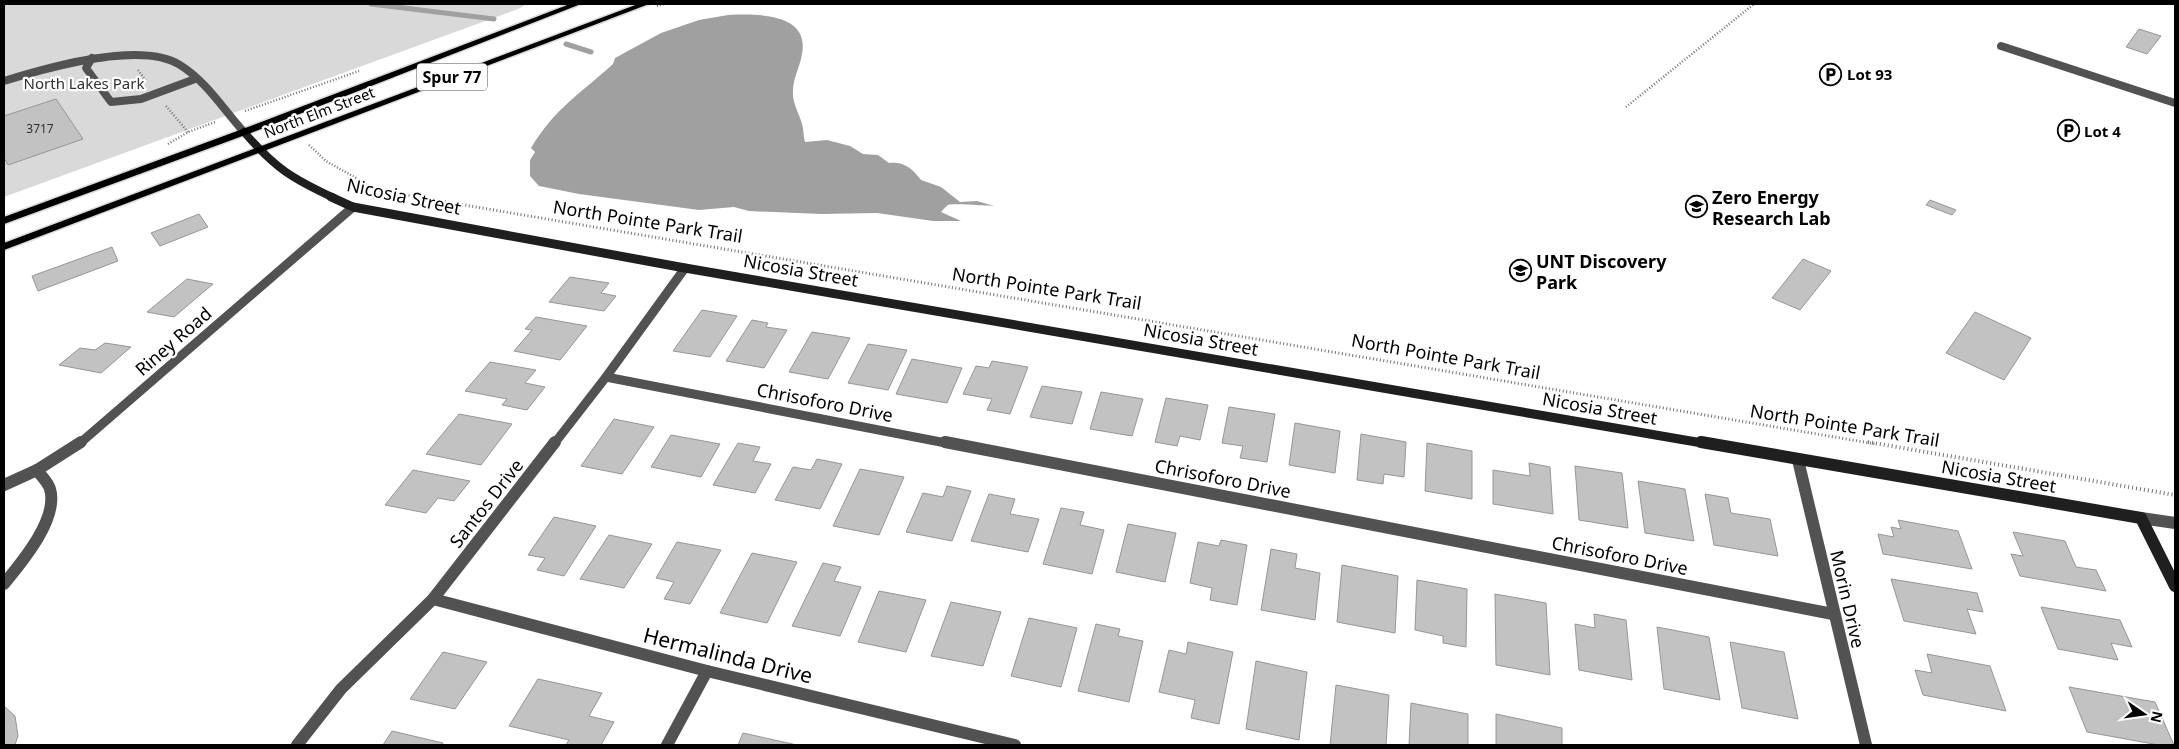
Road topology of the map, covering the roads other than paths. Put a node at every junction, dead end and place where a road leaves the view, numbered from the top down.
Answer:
1 (577, 4) edge
2 (647, 7) edge
3 (2001, 46) dead end
4 (92, 58) junction
5 (195, 79) junction
6 (4, 81) edge
7 (2175, 103) edge
8 (244, 132) junction
9 (260, 151) junction
10 (353, 206) junction
11 (4, 221) edge
12 (4, 247) edge
13 (686, 268) junction
14 (606, 377) junction
15 (1798, 460) junction
16 (38, 470) junction
17 (4, 485) edge
18 (2141, 518) junction
19 (2175, 523) edge
20 (4, 584) edge
21 (2175, 586) edge
22 (433, 599) junction
23 (1833, 614) junction
24 (707, 671) junction
25 (297, 745) edge
26 (667, 745) edge
27 (1015, 745) edge
28 (1866, 745) edge

1 - 8 main road, North Elm Street / Spur 77
2 - 9 main road, North Elm Street / Spur 77
3 - 7 street
4 - 5 street
4 - 5 street
4 - 6 street
5 - 8 street
8 - 9 street, Nicosia Street
8 - 11 main road, North Elm Street / Spur 77
9 - 10 street, Nicosia Street
9 - 12 main road, North Elm Street / Spur 77
10 - 13 street, Nicosia Street
10 - 16 street, Riney Road
13 - 14 street, Santos Drive
13 - 15 street, Nicosia Street
14 - 22 street, Santos Drive
14 - 23 street, Chrisoforo Drive
15 - 18 street, Nicosia Street
15 - 23 street, Morin Drive
16 - 17 street, Riney Road
16 - 20 street
18 - 19 street, Nicosia Street
18 - 21 street
22 - 24 street, Hermalinda Drive
22 - 25 street, Santos Drive
23 - 28 street, Morin Drive
24 - 26 street
24 - 27 street, Hermalinda Drive

